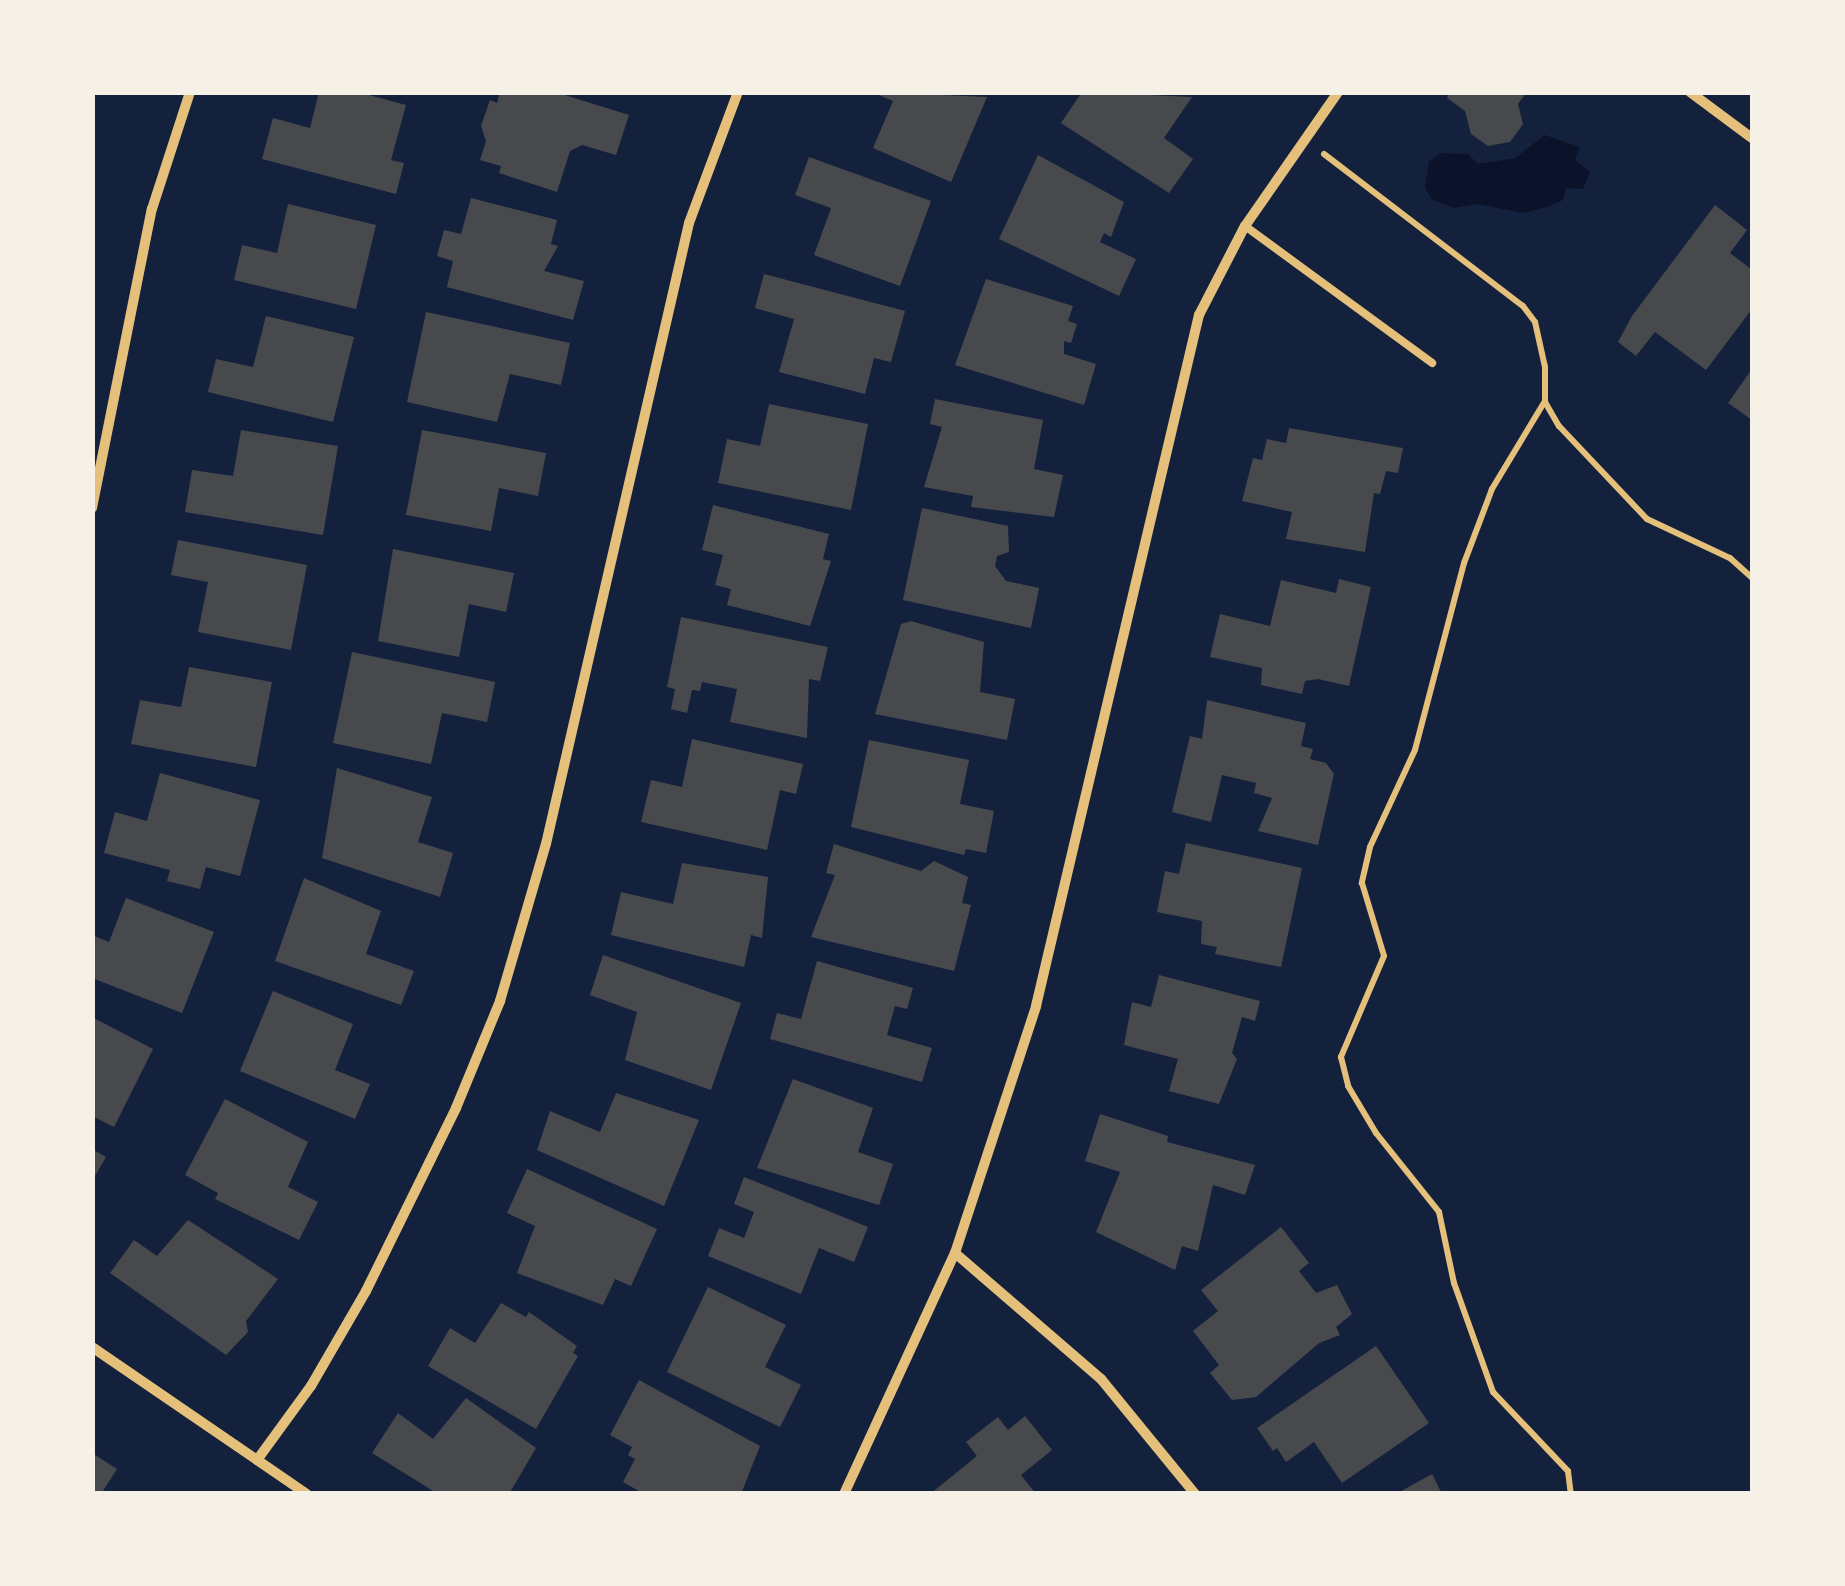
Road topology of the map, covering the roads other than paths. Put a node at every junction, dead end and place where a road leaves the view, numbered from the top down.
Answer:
1 (190, 92) edge
2 (738, 92) edge
3 (1338, 92) edge
4 (1690, 92) edge
5 (1752, 138) edge
6 (1245, 226) junction
7 (1432, 363) dead end
8 (92, 508) edge
9 (955, 1253) junction
10 (92, 1347) edge
11 (258, 1460) junction
12 (307, 1494) edge
13 (844, 1494) edge
14 (1195, 1494) edge

1 - 8 street
2 - 11 street
3 - 6 street
4 - 5 street
6 - 7 lane
6 - 9 street
9 - 13 street
9 - 14 street
10 - 11 street
11 - 12 street

